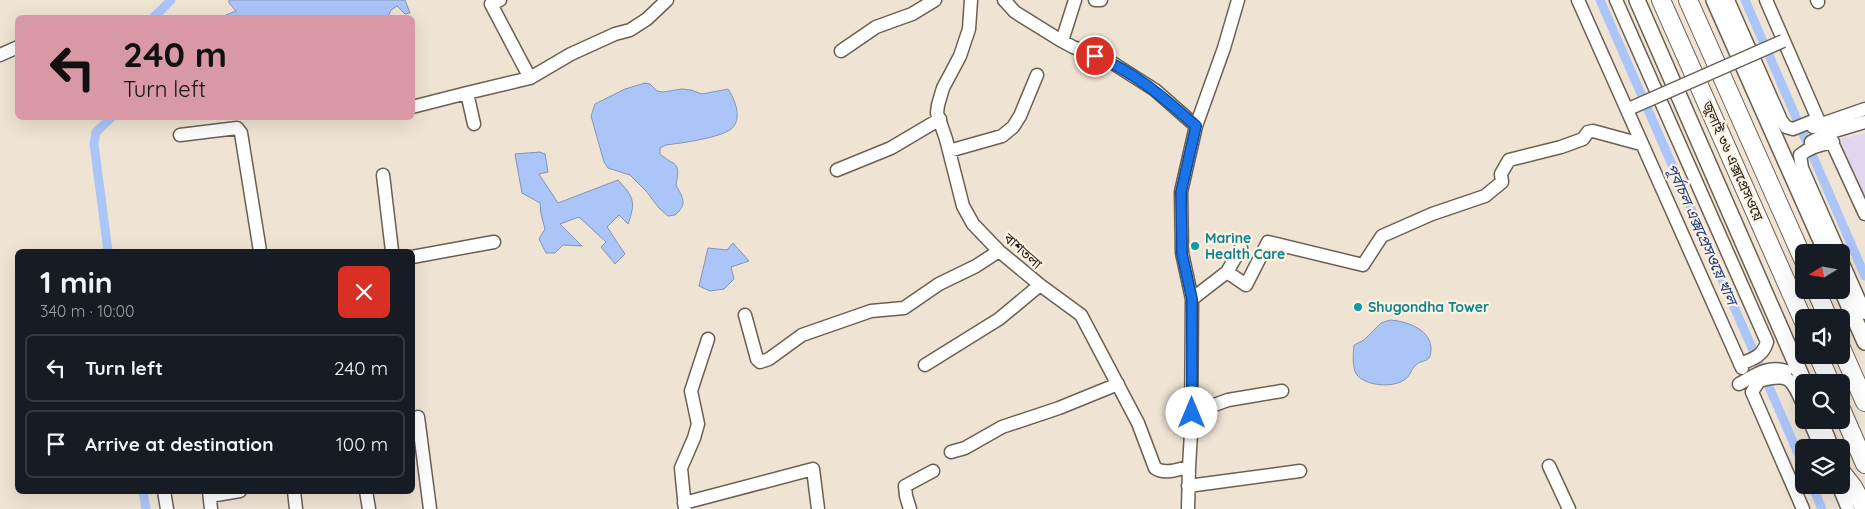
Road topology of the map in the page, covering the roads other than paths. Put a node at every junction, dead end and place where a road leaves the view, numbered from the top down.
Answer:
1 (500, 0) edge
2 (667, 0) edge
3 (935, 0) edge
4 (970, 0) edge
5 (1004, 0) edge
6 (1076, 0) edge
7 (1095, 0) edge
8 (1100, 0) edge
9 (1238, 0) edge
10 (1578, 0) edge
11 (1616, 0) edge
12 (1638, 0) edge
13 (1662, 0) edge
14 (1688, 0) edge
15 (1714, 0) edge
16 (1728, 0) edge
17 (1766, 0) edge
18 (1776, 23) junction
19 (1062, 41) junction
20 (1783, 41) junction
21 (15, 48) edge
22 (841, 51) dead end
23 (0, 55) edge
24 (1791, 57) junction
25 (1037, 75) dead end
26 (530, 78) junction
27 (467, 93) junction
28 (1619, 94) junction
29 (415, 106) edge
30 (1633, 107) junction
31 (1865, 109) edge
32 (940, 119) junction
33 (1770, 122) junction
34 (1865, 122) edge
35 (474, 124) dead end
36 (1196, 126) junction
37 (1822, 131) junction
38 (1793, 132) junction
39 (180, 135) dead end
40 (1639, 138) junction
41 (949, 151) junction
42 (1801, 152) junction
43 (837, 170) dead end
44 (383, 175) dead end
45 (1795, 182) junction
46 (1865, 214) edge
47 (494, 242) dead end
48 (1796, 244) edge
49 (1822, 244) edge
50 (1835, 244) edge
51 (1241, 248) dead end
52 (260, 249) edge
53 (392, 249) edge
54 (999, 251) junction
55 (415, 256) edge
56 (1227, 272) junction
57 (1850, 279) edge
58 (1040, 286) junction
59 (1192, 299) junction
60 (1846, 299) edge
61 (1798, 309) edge
62 (1865, 313) edge
63 (745, 315) dead end
64 (1778, 324) junction
65 (708, 339) dead end
66 (1865, 342) edge
67 (1771, 343) junction
68 (1848, 364) edge
69 (924, 365) dead end
70 (1739, 372) junction
71 (1782, 373) junction
72 (1800, 374) edge
73 (1795, 377) edge
74 (1118, 384) junction
75 (1795, 387) edge
76 (1282, 391) dead end
77 (1865, 402) edge
78 (1192, 413) junction
79 (418, 417) dead end
80 (1850, 429) edge
81 (952, 452) dead end
82 (1865, 464) edge
83 (1549, 466) dead end
84 (1189, 467) junction
85 (933, 471) dead end
86 (1300, 471) dead end
87 (1850, 484) edge
88 (1188, 486) junction
89 (1850, 491) edge
90 (164, 494) edge
91 (209, 494) edge
92 (294, 494) edge
93 (366, 494) edge
94 (1842, 494) edge
95 (685, 506) edge
96 (167, 509) edge
97 (212, 509) edge
98 (296, 509) edge
99 (369, 509) edge
100 (430, 509) edge
101 (818, 509) edge
102 (910, 509) edge
103 (1188, 509) edge
104 (1569, 509) edge
105 (1803, 509) edge
106 (1848, 509) edge
107 (1858, 509) edge
108 (1864, 509) edge

1 - 26 street
2 - 26 street
3 - 22 street
4 - 32 street, বাশতলা
5 - 19 street
6 - 19 street
7 - 8 street
9 - 36 street
10 - 28 street
11 - 67 street
12 - 64 main road
13 - 61 highway, জুলাই ৩৬ এক্সপ্রেসওয়ে
14 - 48 highway, জুলাই ৩৬ এক্সপ্রেসওয়ে
15 - 33 main road
16 - 38 street
17 - 18 street
18 - 20 street
18 - 24 street
19 - 36 street
20 - 24 street
20 - 30 street, bridge
21 - 23 street
24 - 37 street
25 - 41 street
26 - 27 street
27 - 29 street
27 - 35 street
28 - 30 street
28 - 40 street
30 - 40 street
31 - 37 street
32 - 41 street, বাশতলা
32 - 43 street
33 - 38 street
33 - 45 main road
34 - 37 street
36 - 59 street
37 - 38 street
37 - 42 street
37 - 46 street
39 - 52 street
40 - 56 street
40 - 70 street
41 - 54 street, বাশতলা
42 - 45 street
42 - 50 street
44 - 53 street
45 - 49 main road
47 - 55 street
51 - 56 street
54 - 58 street, বাশতলা
54 - 63 street
56 - 59 street
57 - 62 street
58 - 69 street
58 - 74 street, বাশতলা
59 - 78 street
60 - 66 main road
64 - 67 street
64 - 72 main road
65 - 95 street
67 - 70 street
68 - 77 highway
70 - 71 street
71 - 73 street
71 - 75 street
71 - 105 street
74 - 81 street
74 - 84 street, বাশতলা
76 - 78 street
78 - 84 street
79 - 100 street
80 - 82 highway
83 - 104 street
84 - 88 street
85 - 102 street
86 - 88 street
87 - 108 highway
88 - 103 street
89 - 107 main road
90 - 96 street
91 - 97 street
92 - 98 street
93 - 99 street
94 - 106 street
95 - 101 street

